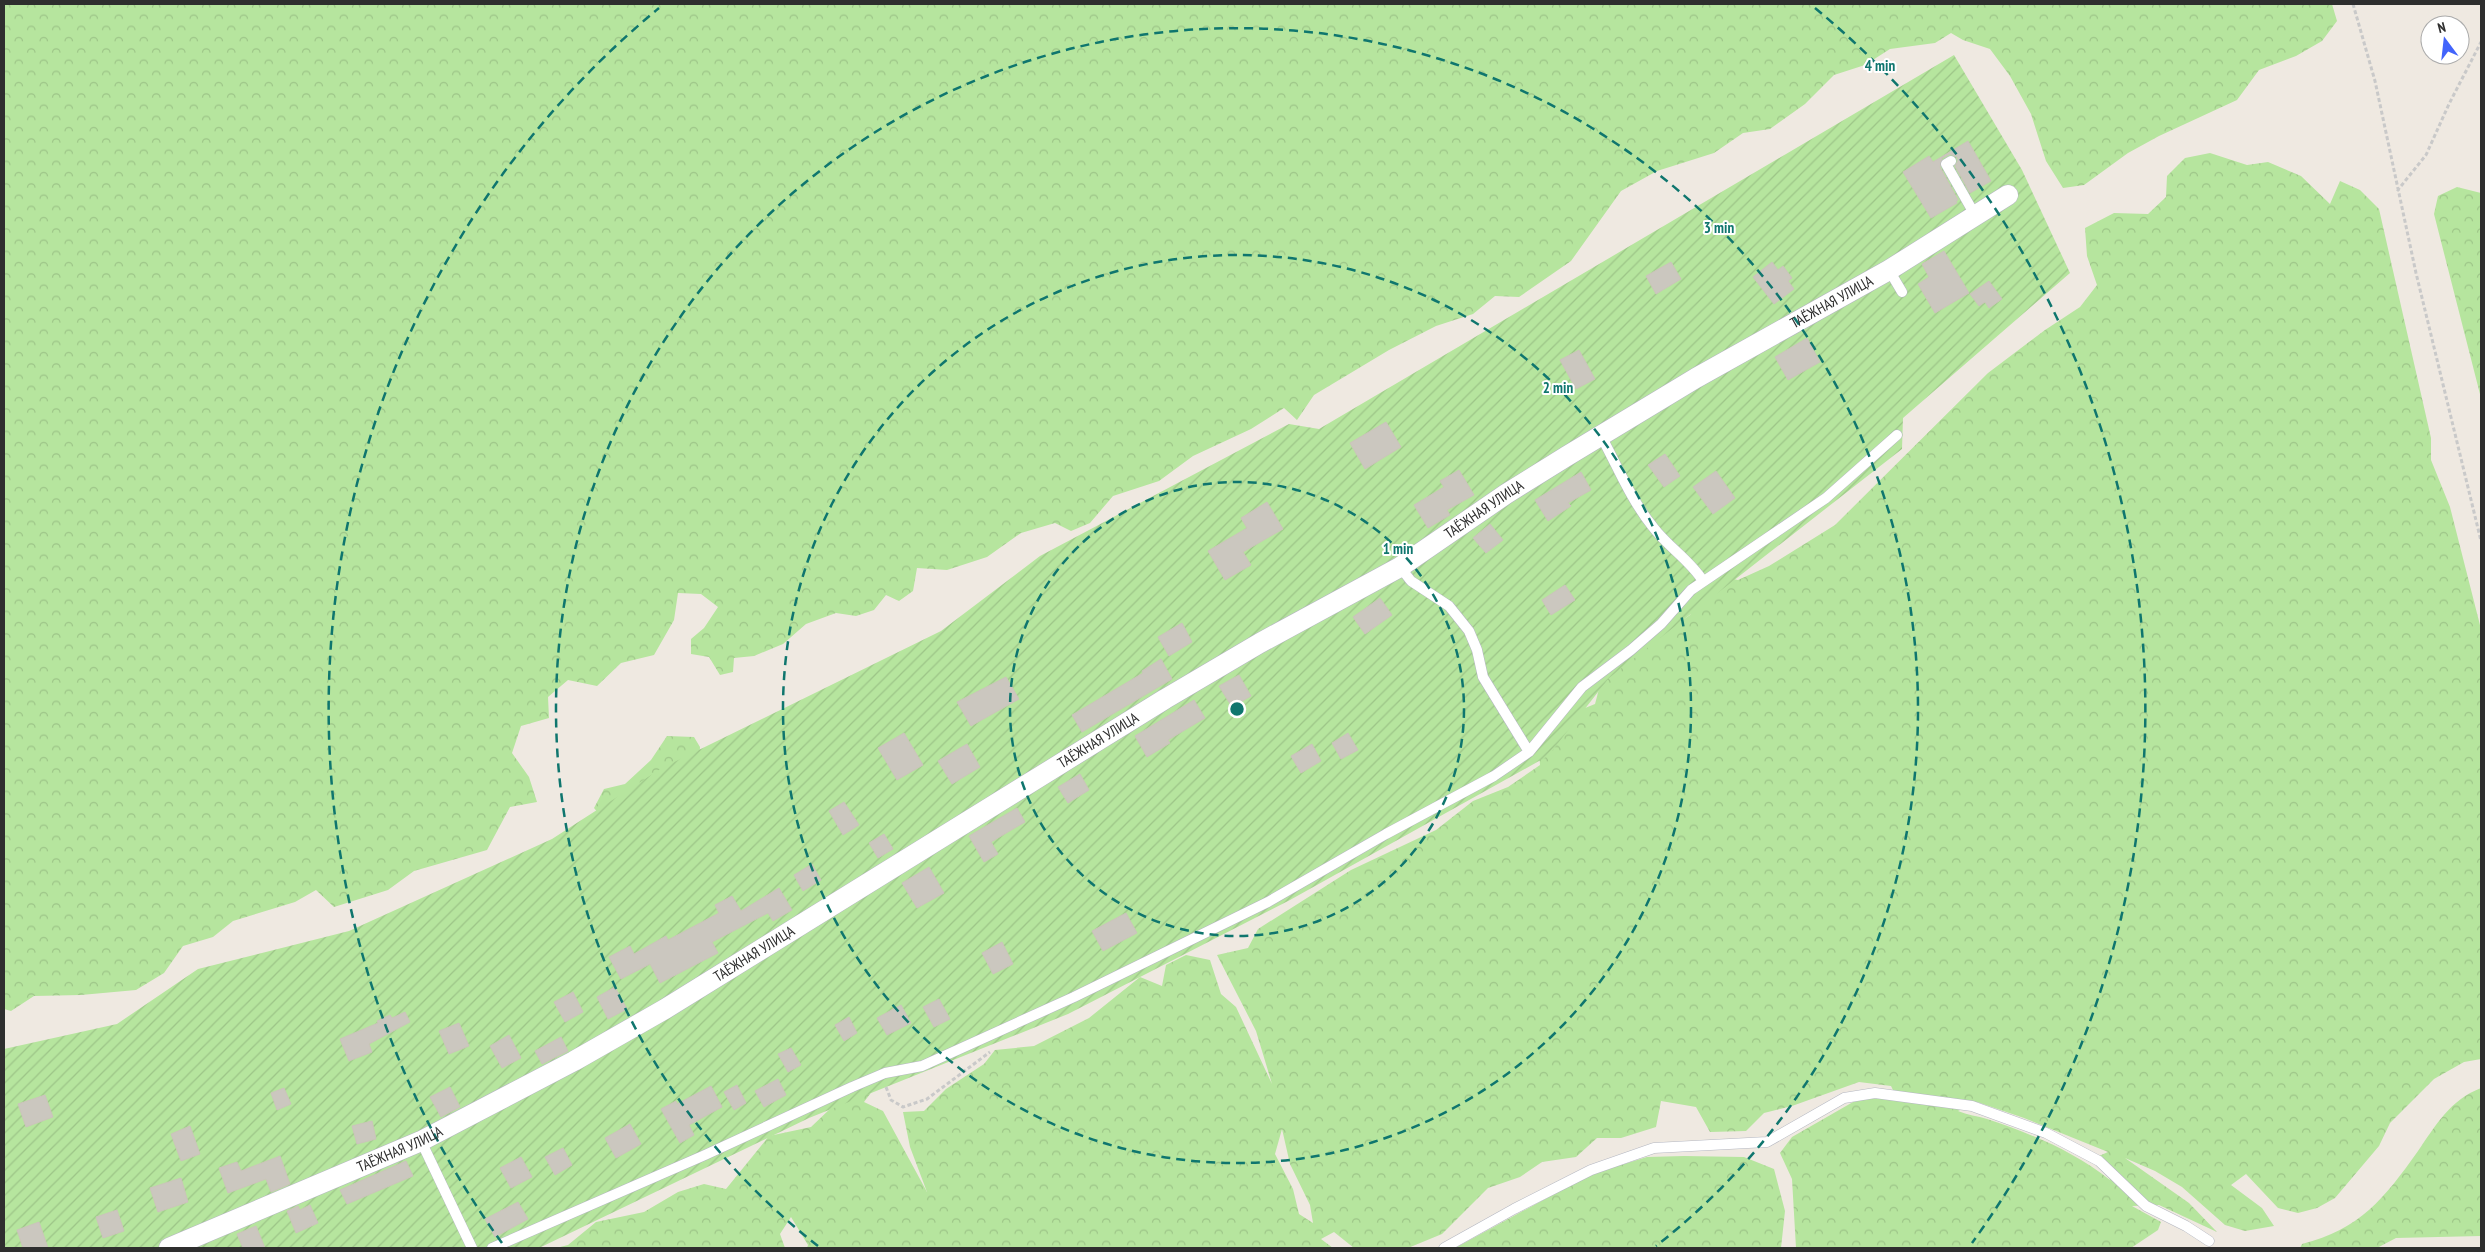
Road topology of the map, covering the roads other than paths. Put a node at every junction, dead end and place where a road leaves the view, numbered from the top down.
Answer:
1 (1951, 161) dead end
2 (2008, 195) dead end
3 (1975, 216) junction
4 (1889, 270) junction
5 (1902, 292) dead end
6 (1602, 436) junction
7 (1897, 436) dead end
8 (1400, 567) junction
9 (1703, 581) junction
10 (1529, 752) junction
11 (421, 1141) junction
12 (2209, 1241) dead end
13 (192, 1244) edge
14 (169, 1248) edge
15 (472, 1248) edge
16 (492, 1248) edge
17 (1444, 1248) edge

1 - 3 lane
2 - 3 street, ТАЁЖНАЯ УЛИЦА
3 - 4 street, ТАЁЖНАЯ УЛИЦА
4 - 5 lane
4 - 6 street, ТАЁЖНАЯ УЛИЦА
6 - 8 street, ТАЁЖНАЯ УЛИЦА
6 - 9 lane
7 - 9 lane
8 - 10 lane
8 - 11 street, ТАЁЖНАЯ УЛИЦА
9 - 10 lane
10 - 16 lane
11 - 13 street, ТАЁЖНАЯ УЛИЦА
11 - 15 lane
12 - 17 lane
13 - 14 street, ТАЁЖНАЯ УЛИЦА

